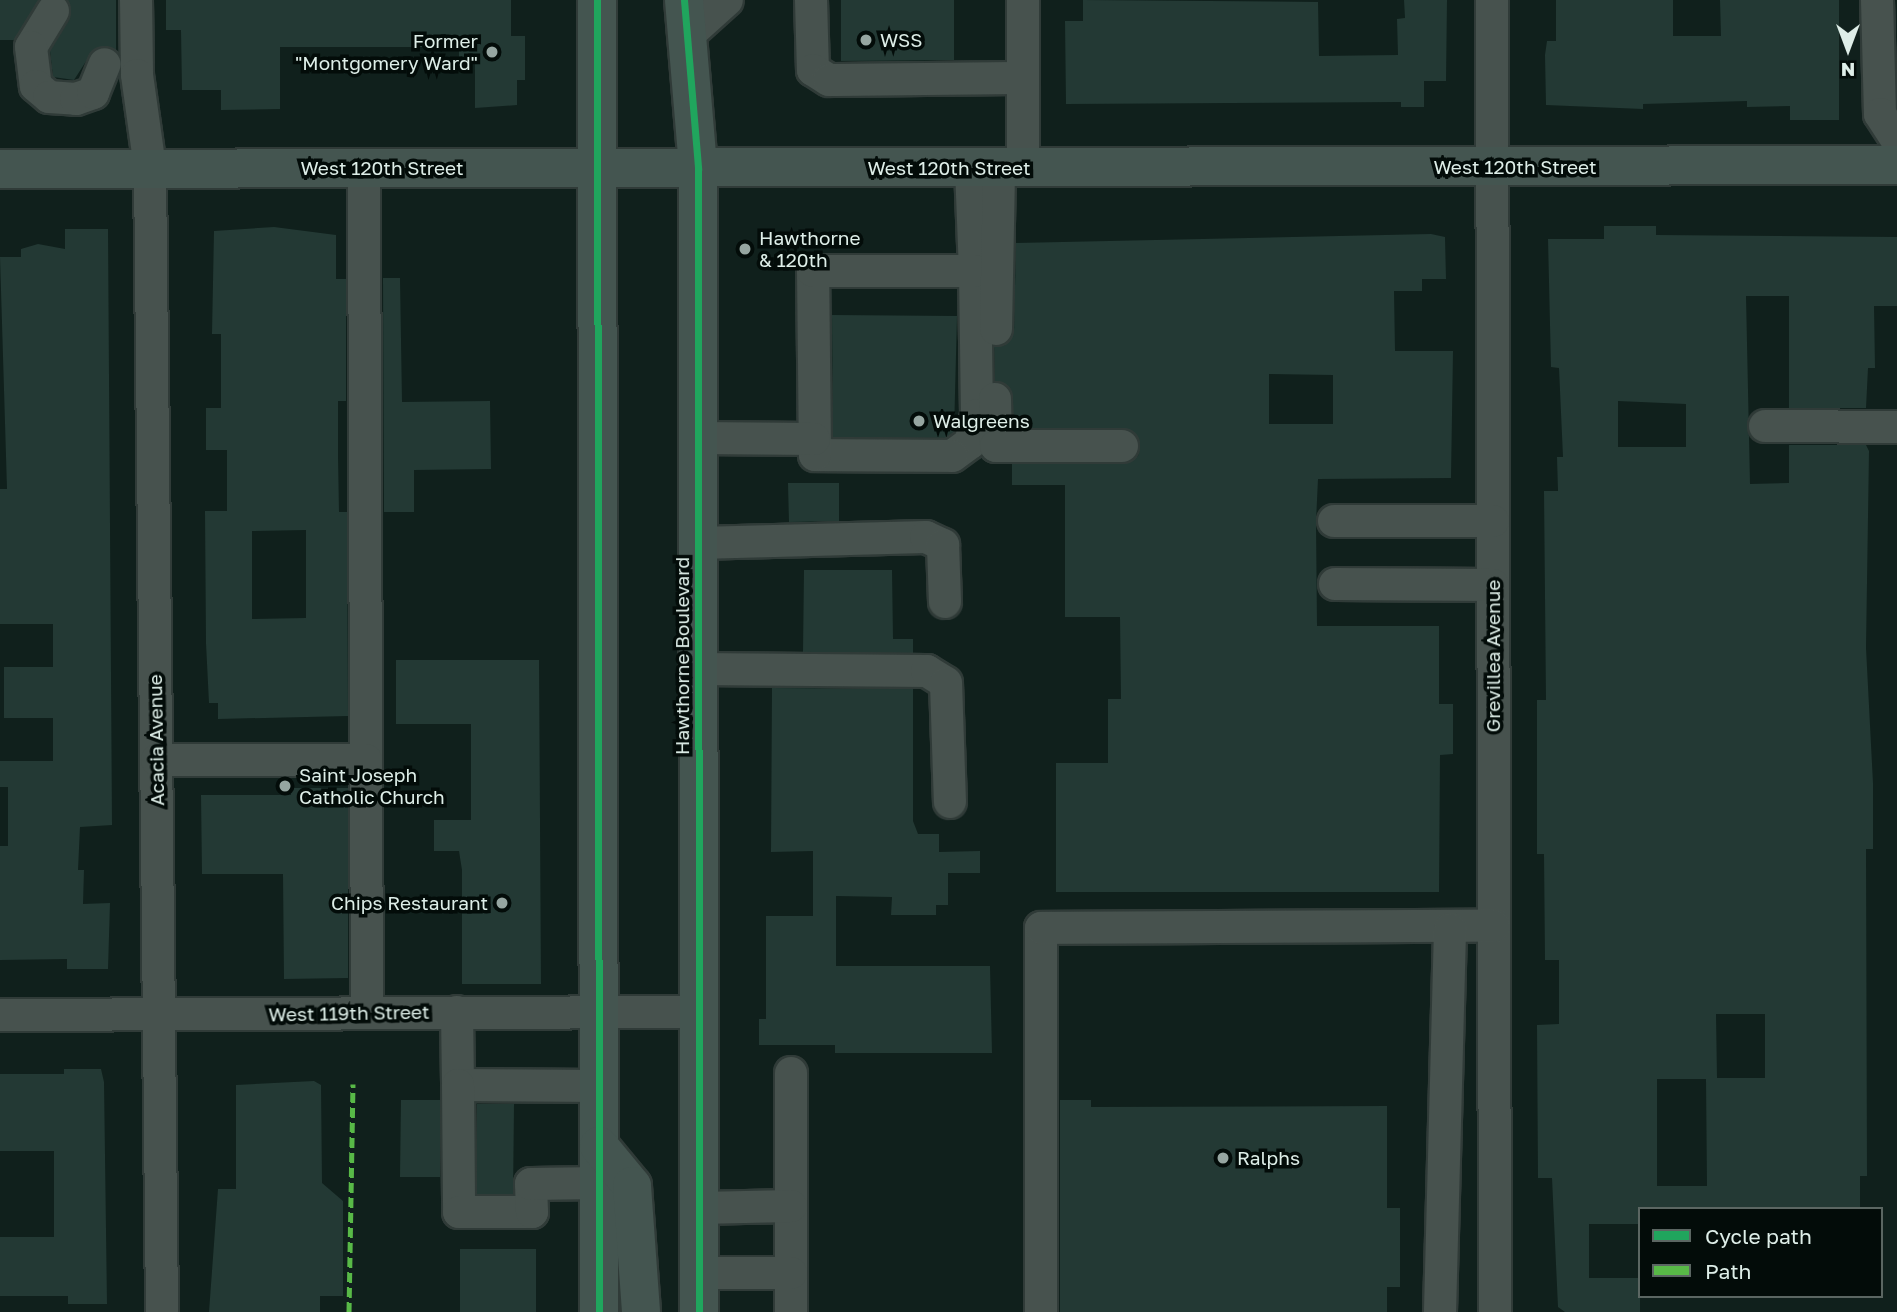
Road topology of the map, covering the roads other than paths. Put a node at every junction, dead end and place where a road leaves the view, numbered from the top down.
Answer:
1 (136, 0) edge
2 (597, 0) edge
3 (684, 0) edge
4 (727, 0) edge
5 (811, 0) edge
6 (1023, 0) edge
7 (1492, 0) edge
8 (1877, 0) edge
9 (52, 11) dead end
10 (686, 37) junction
11 (105, 64) dead end
12 (1023, 78) junction
13 (1897, 140) edge
14 (1897, 166) edge
15 (1492, 167) junction
16 (150, 168) junction
17 (364, 168) junction
18 (597, 168) junction
19 (698, 168) junction
20 (998, 168) junction
21 (0, 169) edge
22 (975, 271) junction
23 (1765, 426) dead end
24 (1897, 427) edge
25 (698, 438) junction
26 (814, 439) junction
27 (1122, 446) dead end
28 (1334, 521) dead end
29 (1493, 521) junction
30 (698, 543) junction
31 (1335, 584) dead end
32 (1493, 584) junction
33 (945, 602) dead end
34 (698, 669) junction
35 (157, 760) junction
36 (366, 760) junction
37 (950, 802) dead end
38 (1494, 926) junction
39 (1450, 929) junction
40 (599, 1010) junction
41 (457, 1012) junction
42 (698, 1012) junction
43 (367, 1013) junction
44 (0, 1015) edge
45 (160, 1015) junction
46 (791, 1073) dead end
47 (458, 1085) junction
48 (599, 1086) junction
49 (599, 1146) junction
50 (599, 1183) junction
51 (791, 1206) junction
52 (699, 1208) junction
53 (699, 1273) junction
54 (791, 1273) junction
55 (162, 1312) edge
56 (599, 1312) edge
57 (641, 1312) edge
58 (699, 1312) edge
59 (791, 1312) edge
60 (1041, 1312) edge
61 (1440, 1312) edge
62 (1495, 1312) edge

1 - 16 street, Acacia Avenue
2 - 18 main road
3 - 10 main road, Hawthorne Boulevard
4 - 10 street
5 - 12 street
6 - 12 street
7 - 15 street, Grevillea Avenue
8 - 13 street
9 - 11 street
10 - 19 main road, Hawthorne Boulevard
12 - 20 street
14 - 15 main road, West 120th Street
15 - 20 main road, West 120th Street
15 - 29 street, Grevillea Avenue
16 - 17 main road, West 120th Street
16 - 21 main road, West 120th Street
16 - 35 street, Acacia Avenue
17 - 18 main road, West 120th Street
17 - 36 street
18 - 19 main road, West 120th Street
18 - 40 main road
19 - 20 main road, West 120th Street
19 - 25 main road, Hawthorne Boulevard
20 - 22 street
20 - 27 street
22 - 26 street
22 - 26 street
23 - 24 street
25 - 26 street
25 - 30 main road, Hawthorne Boulevard
28 - 29 street
29 - 32 street, Grevillea Avenue
30 - 33 street
30 - 34 main road, Hawthorne Boulevard
31 - 32 street
32 - 38 street, Grevillea Avenue
34 - 37 street
34 - 42 main road, Hawthorne Boulevard
35 - 36 street
35 - 45 street, Acacia Avenue
36 - 43 street
38 - 39 street
38 - 62 street, Grevillea Avenue
39 - 60 street
39 - 61 street
40 - 41 street, West 119th Street
40 - 42 street, West 119th Street
40 - 48 main road
41 - 43 street, West 119th Street
41 - 47 street
42 - 52 main road, Hawthorne Boulevard
43 - 45 street, West 119th Street
44 - 45 street, West 119th Street
45 - 55 street, Acacia Avenue
46 - 51 street
47 - 48 street
47 - 50 street
48 - 49 main road
49 - 50 main road
49 - 57 main road
50 - 56 main road
51 - 52 street
51 - 54 street
52 - 53 main road, Hawthorne Boulevard
53 - 54 street
53 - 58 main road, Hawthorne Boulevard
54 - 59 street

